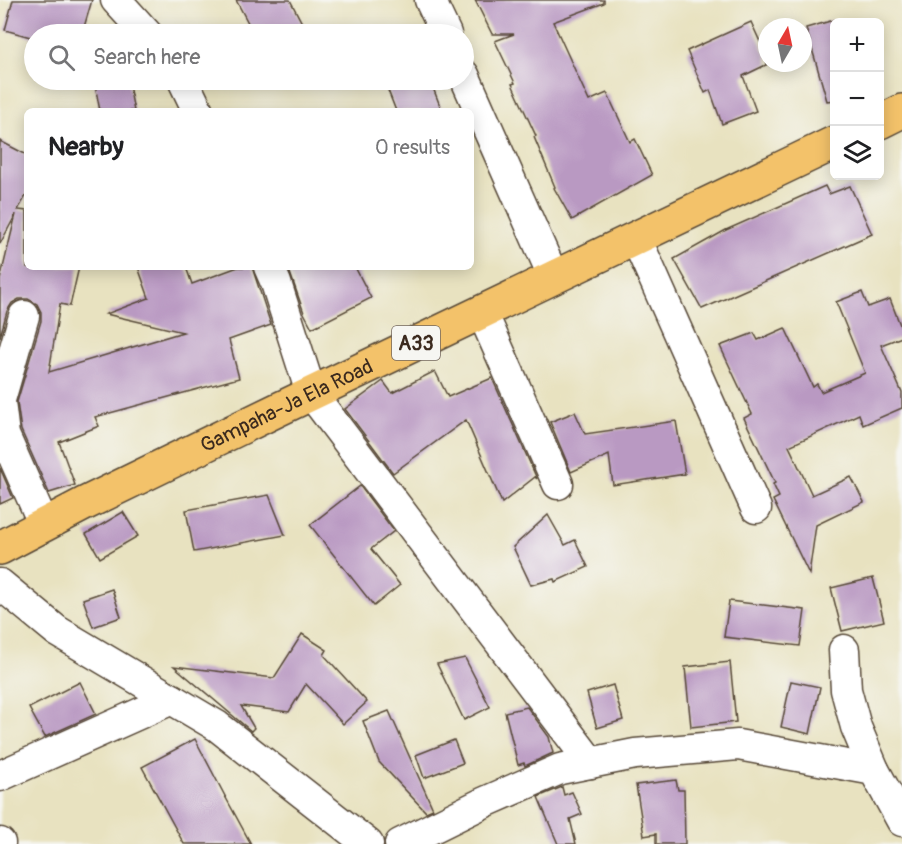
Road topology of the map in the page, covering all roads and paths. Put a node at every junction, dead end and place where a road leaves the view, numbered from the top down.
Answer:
1 (116, 0) edge
2 (430, 0) edge
3 (138, 24) edge
4 (441, 24) edge
5 (188, 90) edge
6 (471, 90) edge
7 (197, 108) edge
8 (830, 145) edge
9 (636, 238) junction
10 (270, 270) edge
11 (554, 278) junction
12 (482, 312) junction
13 (24, 316) dead end
14 (311, 393) junction
15 (0, 401) edge
16 (558, 484) dead end
17 (756, 508) dead end
18 (44, 525) junction
19 (0, 548) edge
20 (0, 584) edge
21 (844, 650) dead end
22 (172, 699) junction
23 (591, 763) junction
24 (874, 770) junction
25 (0, 776) edge
26 (902, 821) edge
27 (368, 844) edge
28 (400, 844) edge

1 - 3 street
2 - 4 street
5 - 7 street
6 - 11 street
8 - 9 highway, Gampaha-Ja Ela Road / A33
9 - 11 highway, Gampaha-Ja Ela Road / A33
9 - 17 street
10 - 14 street
11 - 12 highway, Gampaha-Ja Ela Road / A33
12 - 14 highway, Gampaha-Ja Ela Road / A33
12 - 16 street
13 - 15 street
14 - 18 highway, Gampaha-Ja Ela Road / A33
14 - 23 street
15 - 18 street
18 - 19 highway, Gampaha-Ja Ela Road / A33
20 - 22 street
21 - 24 street
22 - 25 street
22 - 27 street
23 - 24 street
23 - 28 street
24 - 26 street

